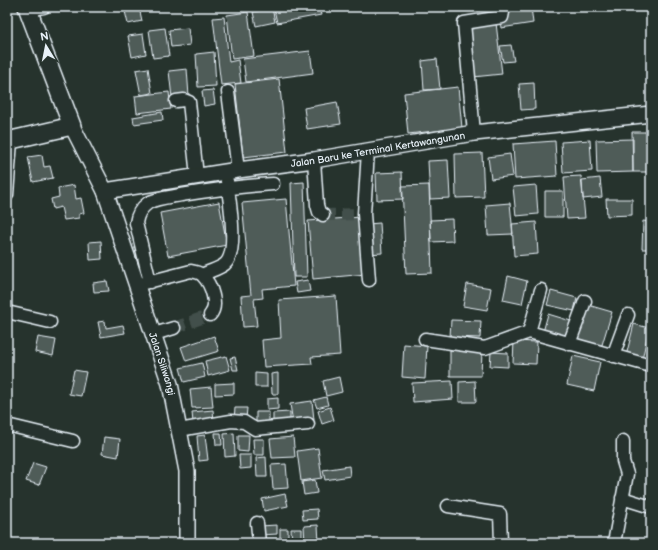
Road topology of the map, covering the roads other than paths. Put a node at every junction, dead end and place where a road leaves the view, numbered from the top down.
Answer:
1 (504, 7) edge
2 (33, 8) edge
3 (228, 92) dead end
4 (176, 101) dead end
5 (651, 114) edge
6 (72, 126) junction
7 (474, 133) junction
8 (9, 141) edge
9 (368, 151) junction
10 (314, 160) junction
11 (232, 171) junction
12 (197, 176) junction
13 (273, 184) dead end
14 (228, 187) junction
15 (105, 191) junction
16 (7, 195) edge
17 (323, 215) dead end
18 (202, 274) junction
19 (369, 280) dead end
20 (143, 284) junction
21 (541, 290) dead end
22 (585, 301) dead end
23 (7, 312) edge
24 (210, 315) dead end
25 (628, 315) dead end
26 (50, 322) dead end
27 (174, 328) tunnel mouth
28 (529, 332) junction
29 (154, 334) junction
30 (425, 339) dead end
31 (569, 344) junction
32 (613, 356) junction
33 (651, 366) edge
34 (308, 424) dead end
35 (7, 425) edge
36 (179, 430) junction
37 (73, 441) dead end
38 (623, 441) dead end
39 (622, 498) junction
40 (448, 506) dead end
41 (651, 507) edge
42 (257, 523) dead end
43 (187, 543) edge
44 (259, 543) edge
45 (502, 543) edge
46 (614, 543) edge

1 - 7 street
2 - 6 highway
3 - 11 street
4 - 12 street
5 - 7 main road, Jalan Baru ke Terminal Kertawangunan
6 - 8 highway
6 - 15 main road, Jalan Siliwangi
7 - 9 main road, Jalan Baru ke Terminal Kertawangunan
8 - 16 street
9 - 10 main road, Jalan Baru ke Terminal Kertawangunan
9 - 19 street
10 - 11 main road, Jalan Baru ke Terminal Kertawangunan
10 - 17 street
11 - 12 main road, Jalan Baru ke Terminal Kertawangunan
11 - 14 street
12 - 15 main road, Jalan Baru ke Terminal Kertawangunan
13 - 14 street
14 - 18 street
14 - 20 street
15 - 20 main road, Jalan Siliwangi
18 - 20 street
18 - 24 street
20 - 29 main road, Jalan Siliwangi
21 - 28 street
22 - 31 street
23 - 26 street
25 - 32 street
27 - 29 street
28 - 30 street
28 - 31 street
29 - 36 main road, Jalan Siliwangi
31 - 32 street
32 - 33 street
34 - 36 street
35 - 37 street
36 - 43 main road, Jalan Siliwangi
38 - 39 street
39 - 41 street
39 - 46 street
40 - 45 street
42 - 44 street

